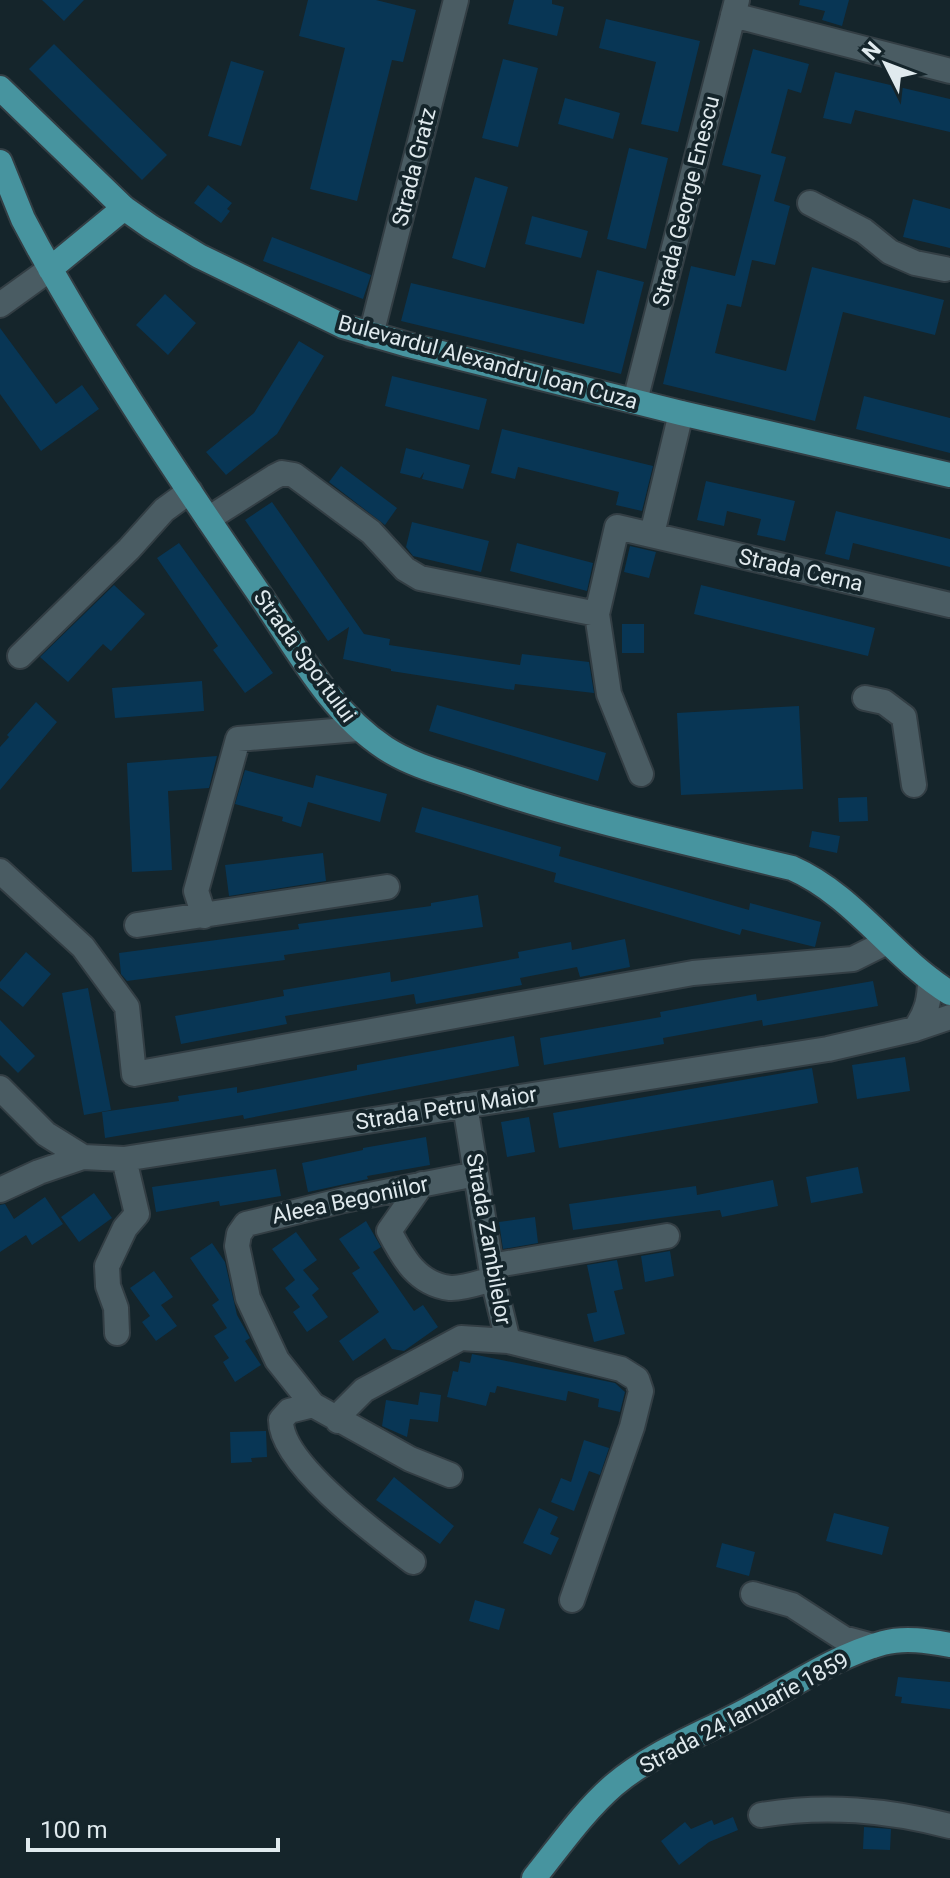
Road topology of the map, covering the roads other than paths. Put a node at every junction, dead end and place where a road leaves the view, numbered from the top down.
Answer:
1 (456, 0) edge
2 (735, 8) edge
3 (950, 71) edge
4 (0, 88) edge
5 (0, 162) edge
6 (810, 203) dead end
7 (124, 208) junction
8 (50, 269) junction
9 (945, 269) dead end
10 (0, 305) edge
11 (371, 335) junction
12 (635, 401) junction
13 (681, 413) junction
14 (950, 475) edge
15 (190, 491) junction
16 (208, 519) junction
17 (652, 534) junction
18 (950, 605) edge
19 (597, 614) junction
20 (20, 656) dead end
21 (865, 698) dead end
22 (358, 729) junction
23 (641, 774) dead end
24 (914, 785) dead end
25 (0, 871) edge
26 (387, 887) dead end
27 (204, 916) junction
28 (137, 925) dead end
29 (887, 942) junction
30 (940, 981) edge
31 (950, 993) edge
32 (950, 1017) edge
33 (915, 1029) junction
34 (0, 1088) edge
35 (465, 1105) junction
36 (9, 1109) edge
37 (83, 1157) junction
38 (124, 1159) junction
39 (476, 1174) junction
40 (422, 1184) junction
41 (2, 1188) edge
42 (667, 1236) dead end
43 (492, 1273) junction
44 (117, 1333) dead end
45 (508, 1341) junction
46 (313, 1405) junction
47 (338, 1421) junction
48 (450, 1475) dead end
49 (413, 1562) dead end
50 (753, 1594) dead end
51 (572, 1600) dead end
52 (950, 1645) edge
53 (873, 1646) junction
54 (761, 1815) dead end
55 (950, 1826) edge
56 (534, 1878) edge

1 - 11 street, Strada Gratz
2 - 3 street
2 - 12 street, Strada George Enescu
4 - 7 main road, Bulevardul Alexandru Ioan Cuza
5 - 8 main road, Strada Sportului
6 - 9 street
7 - 8 main road
7 - 11 main road, Bulevardul Alexandru Ioan Cuza
8 - 10 street
8 - 15 main road, Strada Sportului
11 - 12 main road, Bulevardul Alexandru Ioan Cuza
12 - 13 main road, Bulevardul Alexandru Ioan Cuza
13 - 14 main road, Bulevardul Alexandru Ioan Cuza
13 - 17 street
15 - 16 main road, Strada Sportului
15 - 20 street
16 - 19 street
16 - 22 main road, Strada Sportului
17 - 18 street, Strada Cerna
17 - 19 street, Strada Cerna
19 - 23 street
21 - 24 street
22 - 27 street
22 - 29 main road, Strada Sportului
25 - 29 street
26 - 27 street
27 - 28 street
29 - 30 main road, Strada Sportului
30 - 31 main road
30 - 33 street
32 - 33 street, Strada Petru Maior
33 - 35 street, Strada Petru Maior
34 - 36 street, Strada Petru Maior
35 - 38 street, Strada Petru Maior
35 - 39 street, Strada Zambilelor
36 - 37 street, Strada Petru Maior
37 - 38 street, Strada Petru Maior
37 - 41 street
38 - 44 street
39 - 40 street, Aleea Begoniilor
39 - 43 street, Strada Zambilelor
40 - 43 street
40 - 46 street, Aleea Begoniilor
42 - 43 street
43 - 45 street, Strada Zambilelor
45 - 47 street
45 - 51 street, Strada Zambilelor
46 - 47 street, Aleea Begoniilor
46 - 49 street
47 - 48 street, Aleea Begoniilor
50 - 53 street
52 - 53 main road, Strada 24 Ianuarie 1859
53 - 56 main road, Strada 24 Ianuarie 1859
54 - 55 street

